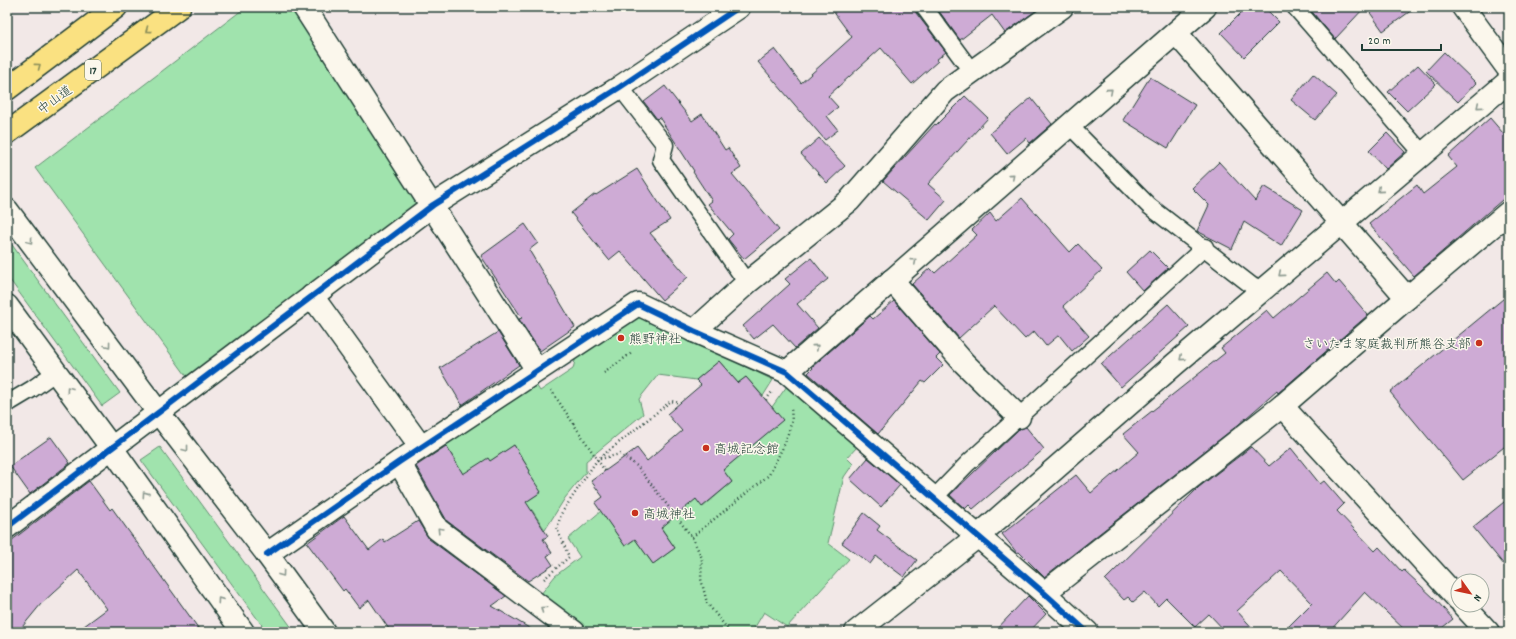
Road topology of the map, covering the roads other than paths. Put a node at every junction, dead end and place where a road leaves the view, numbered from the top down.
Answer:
1 (116, 7) edge
2 (179, 7) edge
3 (304, 7) edge
4 (738, 7) edge
5 (924, 7) edge
6 (1062, 7) edge
7 (1205, 7) edge
8 (1295, 7) edge
9 (1463, 7) edge
10 (1176, 33) junction
11 (1509, 70) edge
12 (972, 72) junction
13 (1509, 81) edge
14 (620, 87) junction
15 (7, 89) edge
16 (1070, 126) junction
17 (7, 133) edge
18 (1423, 154) junction
19 (433, 205) junction
20 (7, 210) edge
21 (1509, 212) edge
22 (1341, 224) junction
23 (1205, 248) junction
24 (892, 280) junction
25 (747, 283) junction
26 (1260, 292) junction
27 (312, 296) junction
28 (1408, 298) junction
29 (7, 306) edge
30 (694, 331) junction
31 (537, 370) junction
32 (56, 372) junction
33 (787, 372) junction
34 (7, 404) edge
35 (1282, 406) junction
36 (158, 412) junction
37 (1019, 416) junction
38 (111, 447) junction
39 (421, 447) junction
40 (399, 462) junction
41 (934, 498) junction
42 (7, 527) edge
43 (978, 536) junction
44 (267, 554) junction
45 (1450, 591) edge
46 (1044, 593) junction
47 (1470, 613) edge
48 (243, 632) edge
49 (324, 632) edge
50 (574, 632) edge
51 (856, 632) edge
52 (1087, 632) edge
53 (1488, 632) edge

15 -> 1 highway
2 -> 17 highway, 中山道 / 17
3 - 19 street
4 - 14 street
5 - 12 lane
6 - 12 street
7 - 10 street
8 - 18 lane
9 - 11 street
16 -> 10 street
10 - 22 street
12 - 25 street
13 -> 18 street
14 - 19 street
14 - 25 lane
16 - 23 lane
24 -> 16 street
18 -> 22 street
19 - 27 street
19 - 31 street
20 -> 36 street
21 - 28 street
22 -> 26 street
22 - 28 street
23 - 26 lane
23 - 37 lane
33 -> 24 street
24 - 37 street
25 - 30 street
26 -> 43 street
27 - 36 street
27 - 39 street
28 - 35 street
29 - 32 street
30 - 31 street
30 - 33 street
31 - 39 street
32 - 34 lane
38 -> 32 street
33 - 41 street
35 - 45 street
35 - 46 street
36 - 38 street
36 -> 44 street
37 - 41 lane
38 - 42 street
48 -> 38 street
39 - 40 street
40 - 44 street
50 -> 40 street
41 - 43 street
43 - 46 street
43 - 51 street
44 -> 49 street
46 - 52 street
47 - 53 street

